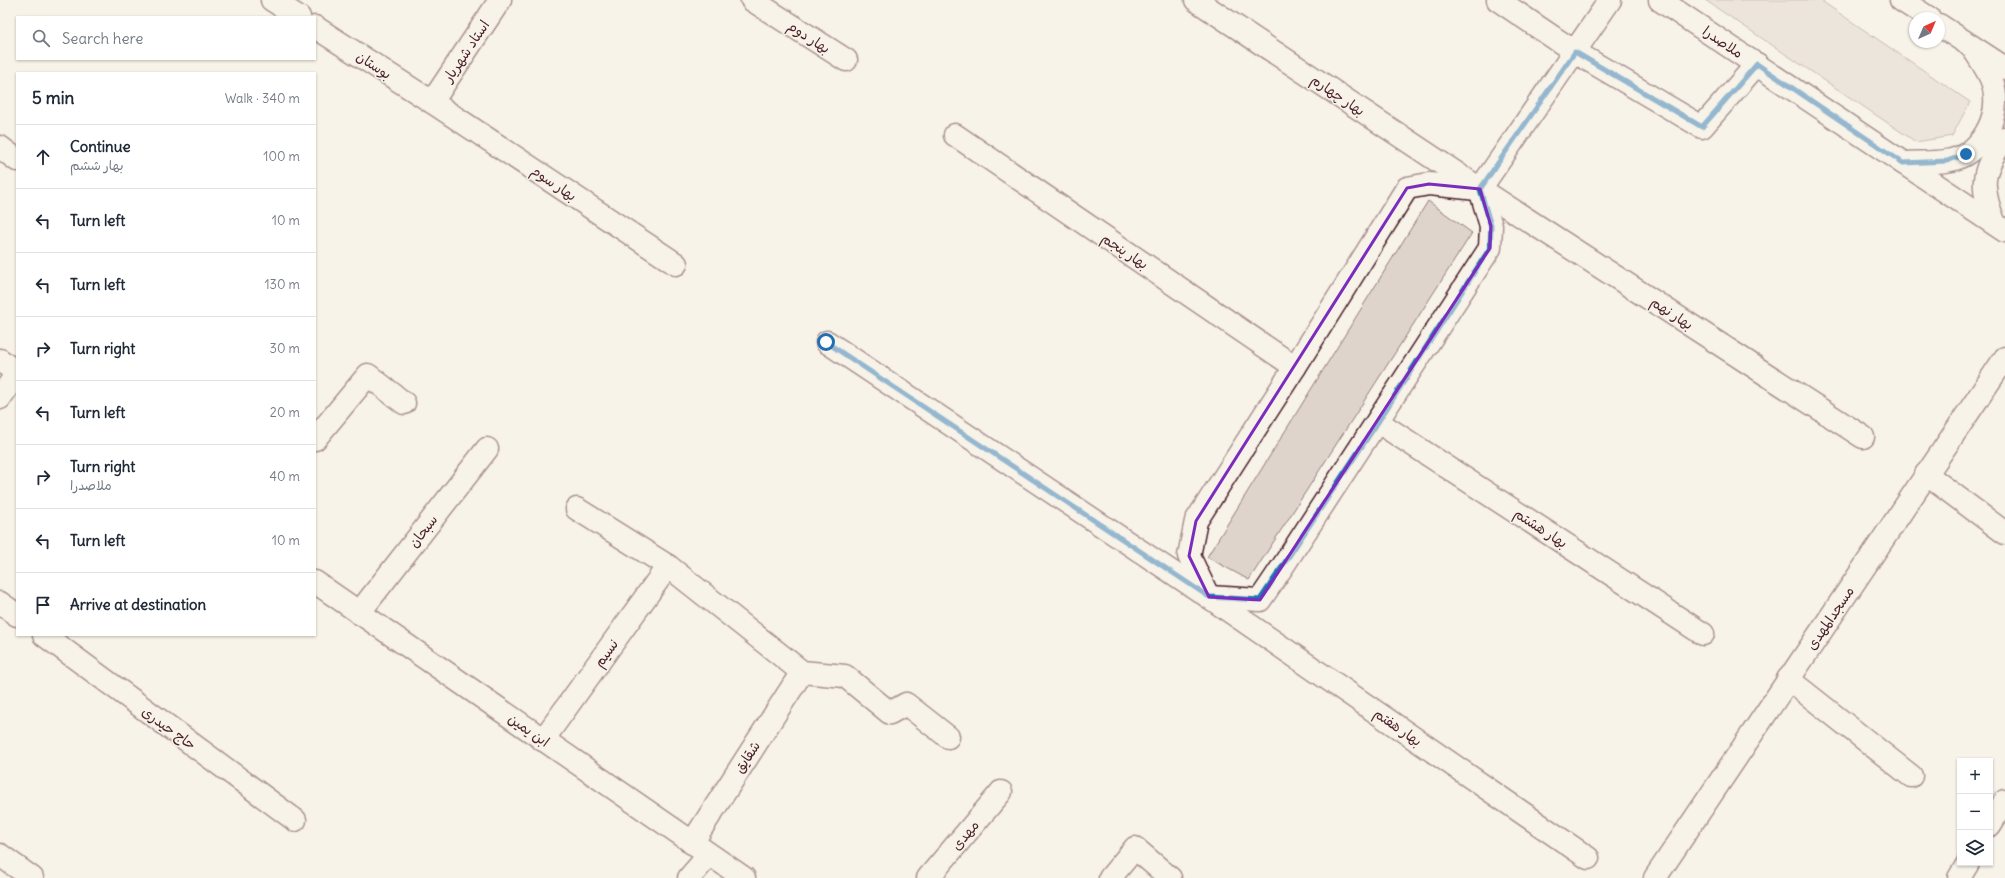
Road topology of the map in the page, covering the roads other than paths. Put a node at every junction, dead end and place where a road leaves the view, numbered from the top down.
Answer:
1 (272, 0) edge
2 (500, 0) edge
3 (752, 0) edge
4 (1196, 0) edge
5 (1498, 0) edge
6 (1610, 0) edge
7 (1660, 0) edge
8 (1902, 0) edge
9 (1920, 12) edge
10 (297, 16) edge
11 (316, 29) edge
12 (1945, 29) edge
13 (1972, 47) junction
14 (1575, 52) junction
15 (846, 60) dead end
16 (1757, 64) junction
17 (2005, 68) edge
18 (432, 102) junction
19 (955, 135) dead end
20 (2005, 138) edge
21 (0, 147) edge
22 (16, 159) edge
23 (1903, 163) junction
24 (1480, 189) junction
25 (2000, 227) edge
26 (676, 264) dead end
27 (826, 342) dead end
28 (2005, 358) edge
29 (0, 360) edge
30 (1295, 367) junction
31 (16, 372) edge
32 (16, 374) edge
33 (0, 398) edge
34 (404, 403) dead end
35 (1378, 422) junction
36 (1863, 437) dead end
37 (316, 438) edge
38 (487, 449) dead end
39 (1926, 474) junction
40 (578, 508) dead end
41 (2005, 533) edge
42 (668, 566) junction
43 (316, 583) edge
44 (1209, 597) junction
45 (0, 603) edge
46 (359, 613) junction
47 (16, 615) edge
48 (1703, 634) dead end
49 (45, 636) edge
50 (802, 672) junction
51 (1788, 680) junction
52 (948, 737) dead end
53 (543, 740) junction
54 (1911, 776) dead end
55 (1001, 792) dead end
56 (2005, 801) edge
57 (295, 820) dead end
58 (1993, 820) edge
59 (701, 849) junction
60 (0, 855) edge
61 (1588, 858) dead end
62 (1966, 866) edge
63 (32, 878) edge
64 (689, 878) edge
65 (744, 878) edge
66 (928, 878) edge
67 (1110, 878) edge
68 (1170, 878) edge
69 (1655, 878) edge
70 (1959, 878) edge

1 - 10 street
2 - 18 street, استاد شهریار
3 - 15 street, بهار دوم
4 - 24 street, بهار چهارم
5 - 14 street
6 - 14 street
7 - 16 street, ملاصدرا
8 - 9 street
11 - 18 street, بوستان
12 - 13 street
13 - 17 street
13 - 23 street
14 - 16 street
14 - 24 street
16 - 23 street, ملاصدرا
18 - 26 street, بهار سوم
19 - 30 street, بهار پنجم
20 - 25 street
21 - 22 street
23 - 25 street, ملاصدرا
24 - 30 street
24 - 35 street
24 - 36 street, بهار نهم
27 - 44 street, بهار هفتم
28 - 39 street, مسجدالمهدی
29 - 31 street
30 - 44 street
32 - 33 street
34 - 37 street
35 - 44 street
35 - 48 street, بهار هشتم
38 - 46 street, سبحان
39 - 41 street
39 - 51 street, مسجدالمهدی
40 - 42 street
42 - 50 street
42 - 53 street, نسیم
43 - 46 street, ابن یمین
44 - 61 street, بهار هفتم
45 - 47 street
46 - 53 street, ابن یمین
49 - 57 street, حاج حیدری
50 - 52 street
50 - 59 street, شقایق
51 - 54 street
51 - 69 street, مسجدالمهدی
53 - 59 street, ابن یمین
55 - 66 street, مهدی
56 - 58 street
59 - 64 street, شقایق
59 - 65 street, ابن یمین
60 - 63 street
62 - 70 street
67 - 68 street

